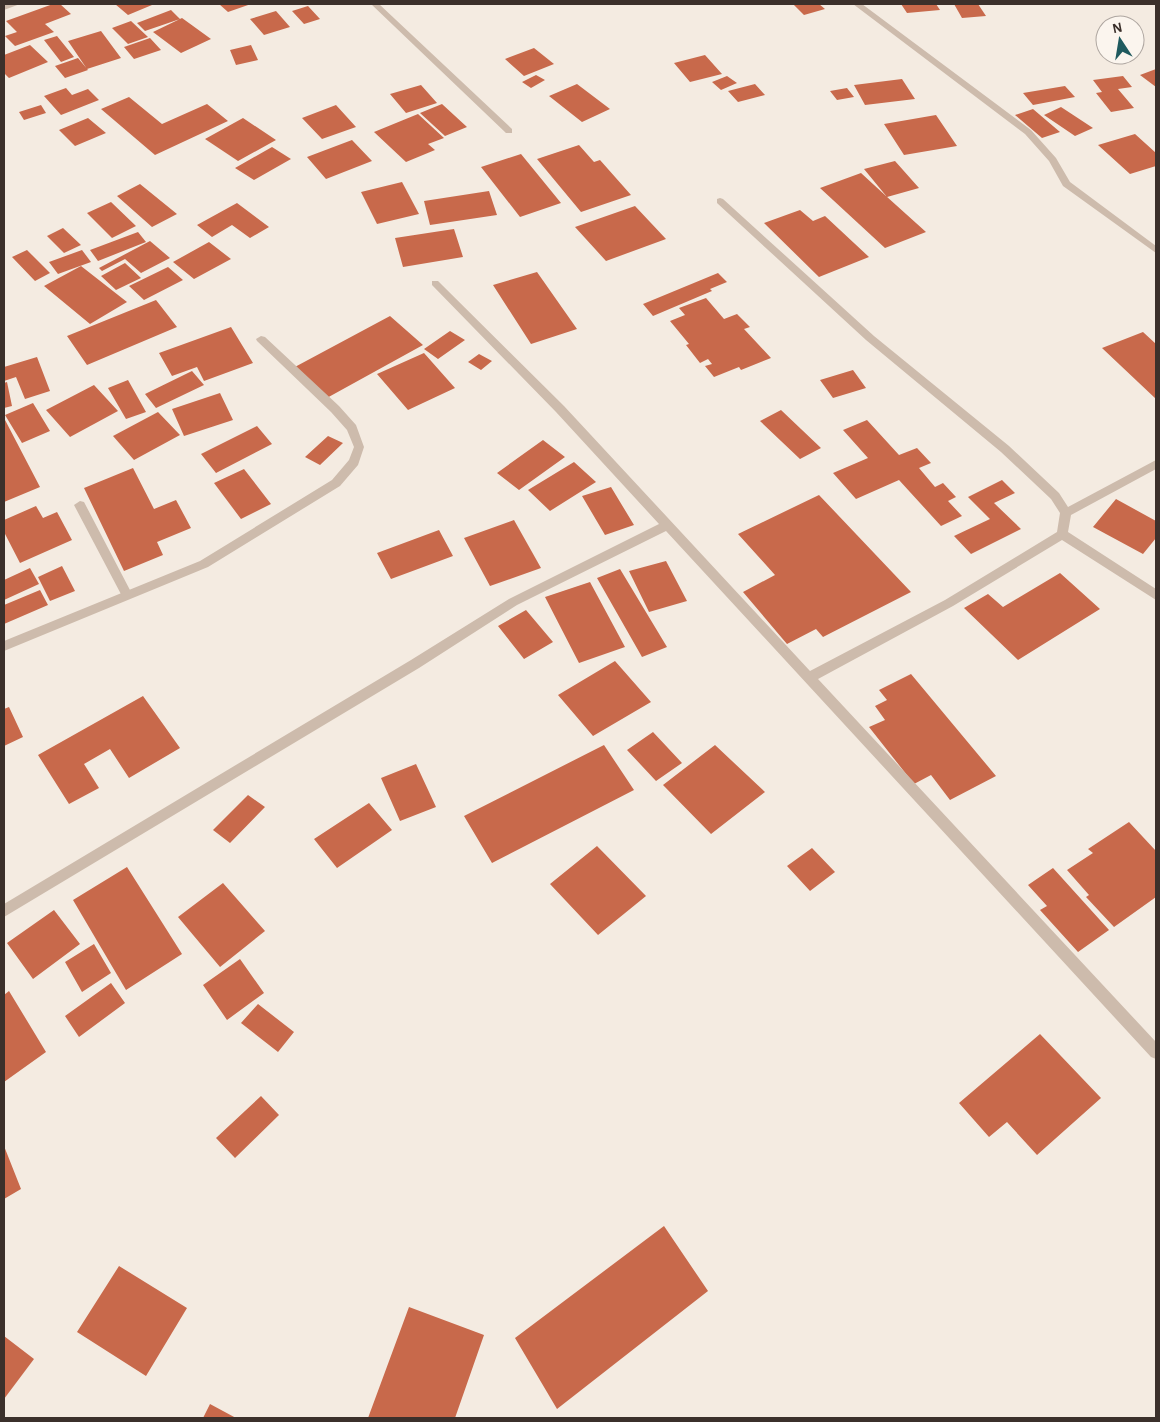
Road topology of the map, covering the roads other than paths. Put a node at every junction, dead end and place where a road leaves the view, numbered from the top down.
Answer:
1 (16, 4) edge
2 (375, 4) edge
3 (857, 4) edge
4 (4, 8) edge
5 (509, 131) dead end
6 (720, 202) dead end
7 (1156, 250) edge
8 (435, 283) dead end
9 (261, 339) dead end
10 (1156, 464) edge
11 (80, 504) dead end
12 (1066, 513) junction
13 (667, 526) junction
14 (1062, 534) junction
15 (127, 595) junction
16 (1156, 595) edge
17 (4, 646) edge
18 (808, 678) junction
19 (4, 911) edge
20 (1156, 1052) edge

1 - 4 street
2 - 5 street
3 - 7 street
6 - 12 street
8 - 13 street
9 - 15 street
10 - 12 street
11 - 15 street
12 - 14 street
13 - 18 street
13 - 19 street
14 - 16 street
14 - 18 street
15 - 17 street
18 - 20 street

